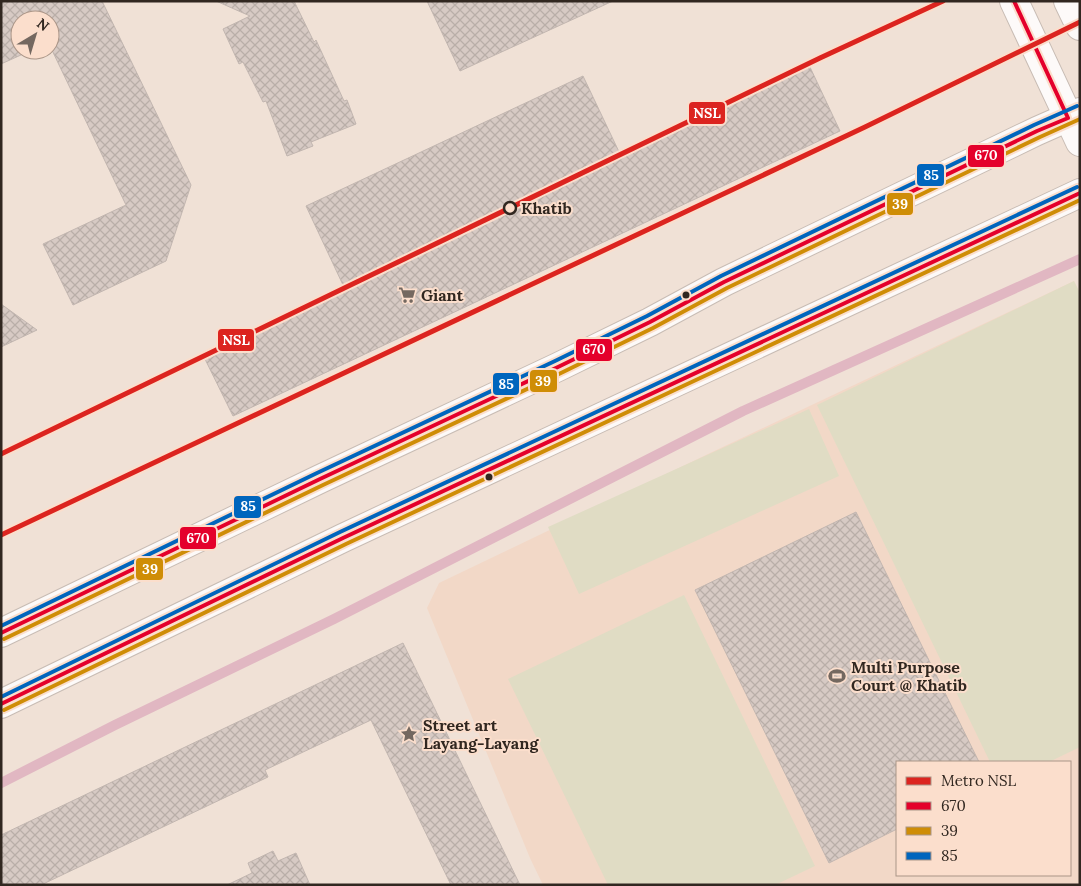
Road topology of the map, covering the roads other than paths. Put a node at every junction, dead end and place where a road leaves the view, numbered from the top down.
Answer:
1 (1014, 1) edge
2 (1068, 1) edge
3 (1080, 26) edge
4 (1074, 115) edge
5 (1080, 142) edge
6 (1080, 193) edge
7 (1, 633) edge
8 (1, 704) edge

1 - 4 main road
2 - 3 main road
4 - 5 main road
4 - 7 main road
6 - 8 main road

